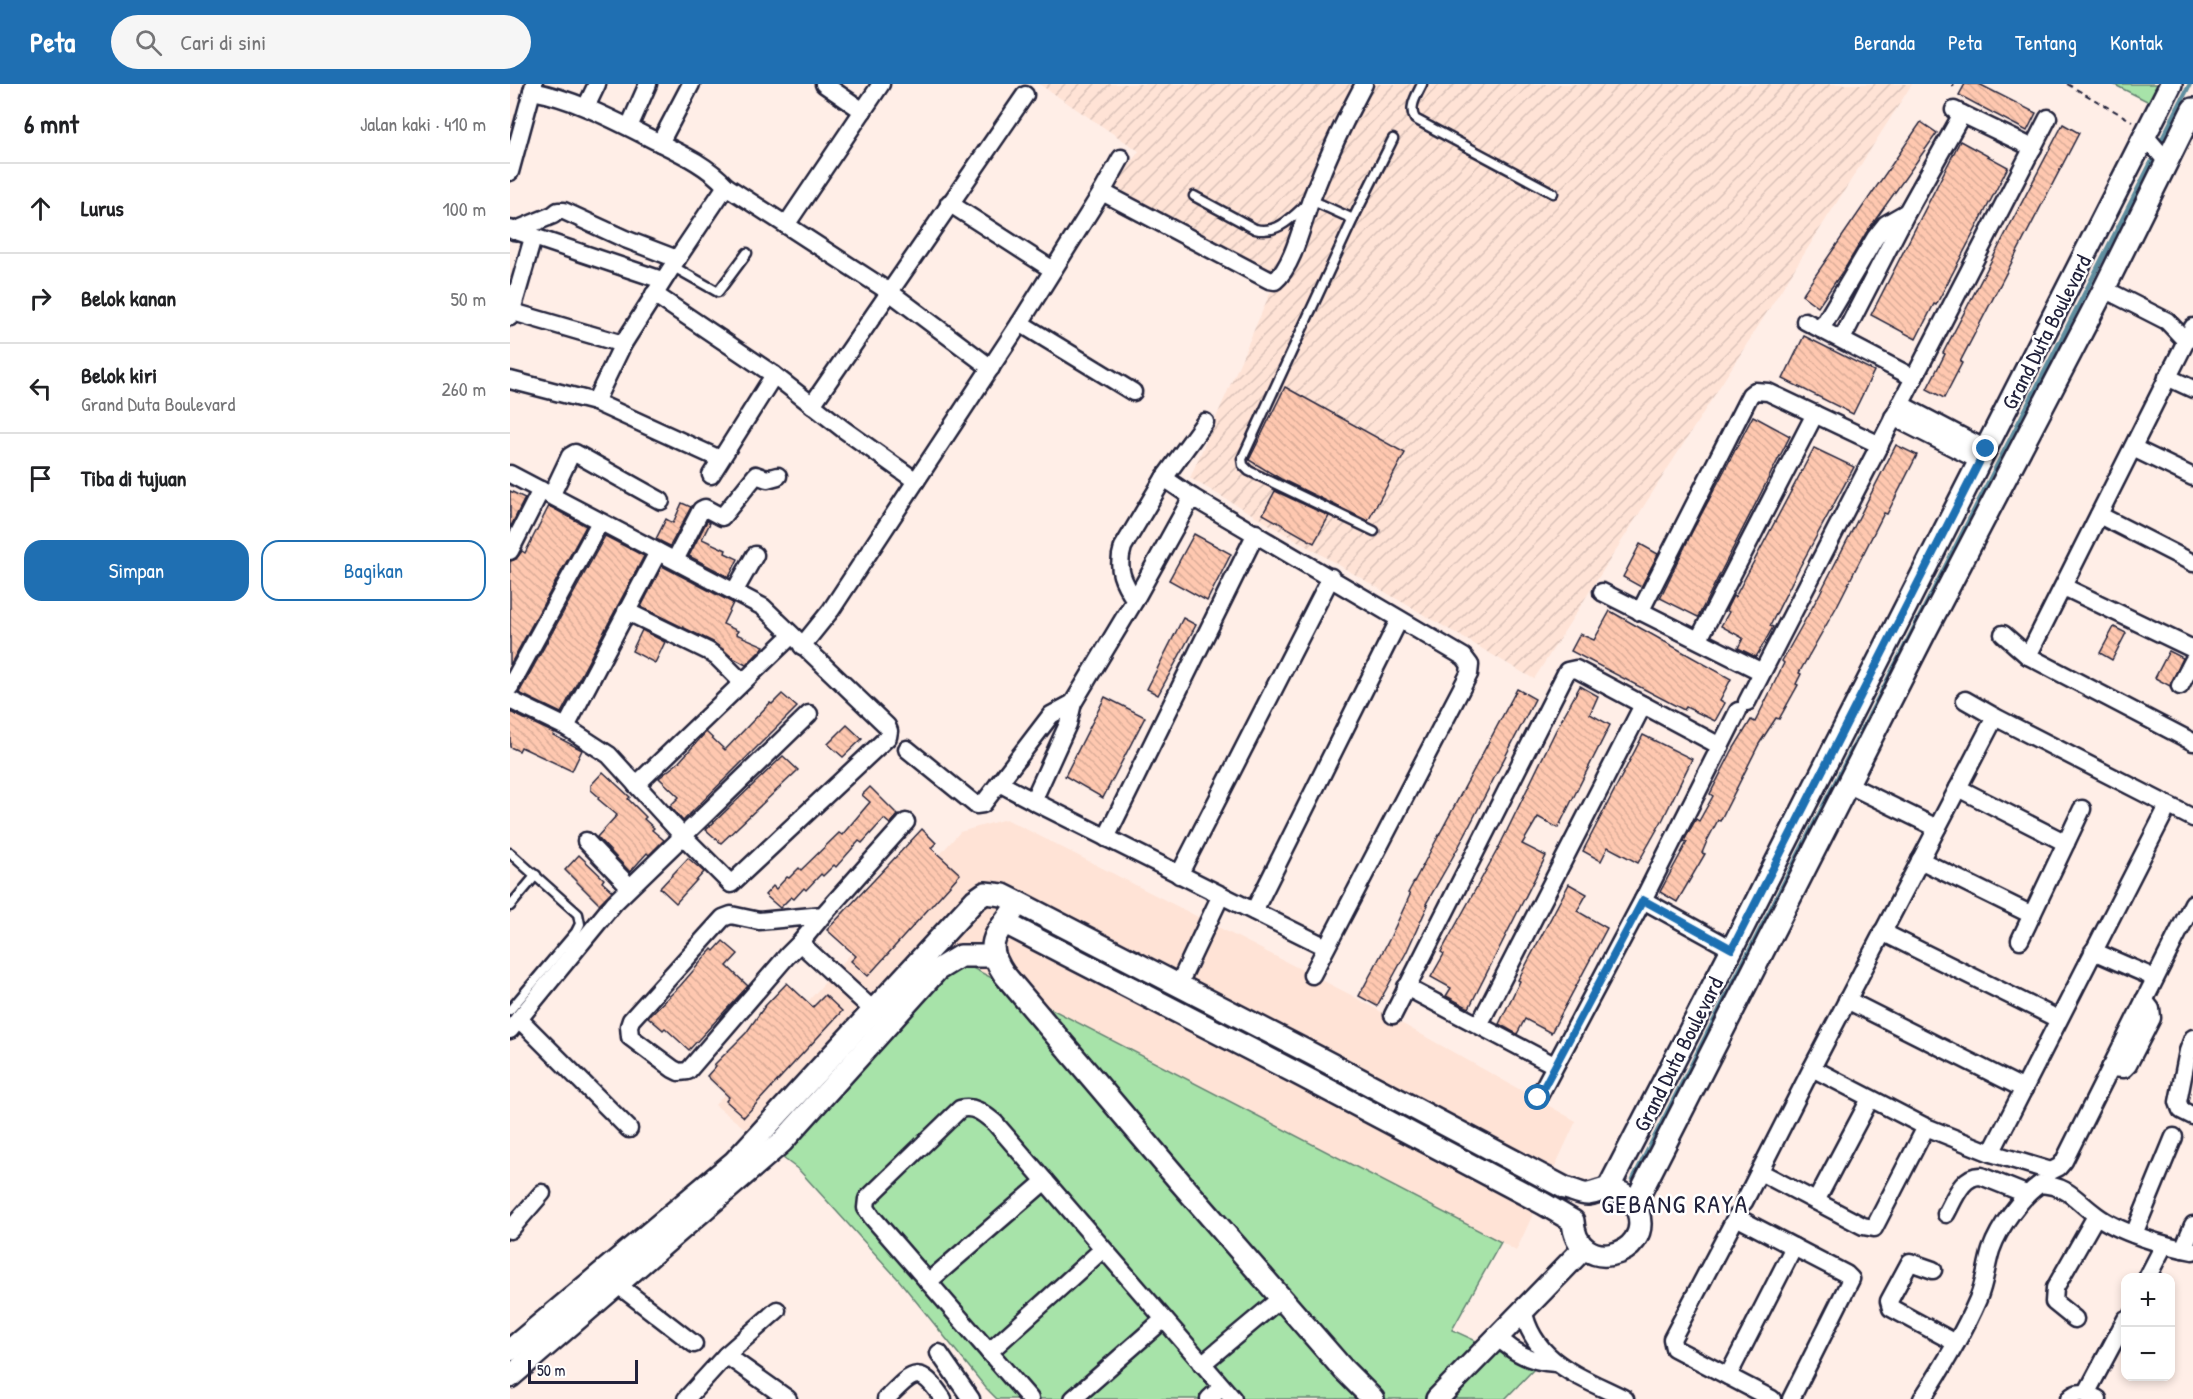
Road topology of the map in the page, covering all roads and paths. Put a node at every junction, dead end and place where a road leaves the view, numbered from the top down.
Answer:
1 (597, 84) edge
2 (648, 84) edge
3 (691, 84) edge
4 (825, 84) edge
5 (881, 84) edge
6 (1364, 84) edge
7 (1422, 84) edge
8 (2067, 84) edge
9 (2171, 84) edge
10 (533, 88) edge
11 (1025, 95) dead end
12 (586, 107) junction
13 (2193, 109) edge
14 (863, 111) junction
15 (2048, 118) dead end
16 (629, 127) junction
17 (1393, 139) dead end
18 (660, 143) junction
19 (2033, 148) junction
20 (2156, 150) junction
21 (1121, 158) dead end
22 (510, 172) edge
23 (726, 186) junction
24 (1102, 192) junction
25 (1553, 193) dead end
26 (1194, 196) dead end
27 (1311, 200) junction
28 (949, 203) junction
29 (1907, 212) junction
30 (1353, 219) junction
31 (786, 225) junction
32 (512, 230) edge
33 (533, 238) junction
34 (747, 253) dead end
35 (1053, 270) junction
36 (666, 275) junction
37 (2104, 289) junction
38 (891, 293) junction
39 (511, 315) edge
40 (1805, 321) dead end
41 (1020, 323) junction
42 (1821, 329) junction
43 (2189, 334) edge
44 (1842, 339) junction
45 (624, 344) junction
46 (991, 368) junction
47 (774, 375) junction
48 (2167, 377) junction
49 (1914, 378) junction
50 (510, 380) edge
51 (2193, 389) edge
52 (1133, 392) dead end
53 (595, 402) junction
54 (812, 405) junction
55 (1897, 410) junction
56 (1815, 414) junction
57 (1204, 422) dead end
58 (1880, 445) junction
59 (2133, 448) junction
60 (1983, 455) junction
61 (720, 459) junction
62 (510, 474) edge
63 (711, 475) dead end
64 (778, 476) dead end
65 (2193, 477) edge
66 (1164, 478) junction
67 (916, 481) junction
68 (546, 493) junction
69 (1192, 496) junction
70 (661, 501) dead end
71 (2100, 515) junction
72 (600, 522) junction
73 (1374, 531) dead end
74 (1256, 533) junction
75 (510, 550) edge
76 (658, 552) junction
77 (755, 555) dead end
78 (675, 561) junction
79 (2193, 563) edge
80 (1331, 577) junction
81 (2064, 587) junction
82 (734, 592) junction
83 (1602, 592) dead end
84 (1135, 600) junction
85 (626, 611) junction
86 (1640, 612) junction
87 (1399, 620) junction
88 (1911, 629) junction
89 (2003, 634) dead end
90 (1699, 639) junction
91 (796, 641) junction
92 (2193, 649) edge
93 (2028, 656) junction
94 (2193, 661) edge
95 (1762, 672) junction
96 (742, 682) junction
97 (2181, 686) dead end
98 (510, 687) edge
99 (510, 700) edge
100 (1965, 700) dead end
101 (1073, 703) junction
102 (1643, 705) junction
103 (808, 714) dead end
104 (1995, 717) junction
105 (566, 728) junction
106 (2193, 742) edge
107 (1720, 746) junction
108 (907, 749) dead end
109 (999, 783) junction
110 (636, 785) junction
111 (1849, 785) junction
112 (1958, 788) junction
113 (1033, 801) junction
114 (2168, 806) junction
115 (2082, 809) dead end
116 (2193, 818) edge
117 (906, 822) dead end
118 (1937, 828) junction
119 (682, 835) junction
120 (1106, 838) junction
121 (586, 841) dead end
122 (2066, 843) junction
123 (510, 853) edge
124 (1920, 860) junction
125 (536, 875) junction
126 (1179, 875) junction
127 (629, 886) junction
128 (1221, 896) junction
129 (1643, 900) junction
130 (1019, 903) junction
131 (2193, 903) edge
132 (510, 906) edge
133 (1254, 911) junction
134 (823, 915) junction
135 (2032, 915) junction
136 (1005, 923) junction
137 (1882, 932) junction
138 (2020, 940) dead end
139 (800, 943) junction
140 (1326, 947) junction
141 (1732, 949) junction
142 (2093, 951) junction
143 (993, 956) junction
144 (1312, 975) dead end
145 (2155, 978) junction
146 (1178, 986) junction
147 (1406, 987) junction
148 (1847, 1000) junction
149 (874, 1011) junction
150 (1393, 1015) dead end
151 (2058, 1019) junction
152 (513, 1020) edge
153 (1479, 1026) junction
154 (2191, 1048) edge
155 (1306, 1063) junction
156 (1554, 1065) junction
157 (1812, 1068) junction
158 (2024, 1089) junction
159 (1538, 1098) dead end
160 (1870, 1099) junction
161 (2193, 1116) edge
162 (1926, 1128) junction
163 (629, 1129) dead end
164 (2174, 1137) dead end
165 (756, 1153) junction
166 (1991, 1154) junction
167 (1760, 1172) junction
168 (1045, 1181) junction
169 (1598, 1192) junction
170 (542, 1193) dead end
171 (2026, 1194) junction
172 (1816, 1201) junction
173 (1744, 1202) dead end
174 (1634, 1204) junction
175 (1946, 1214) dead end
176 (2097, 1216) junction
177 (513, 1222) edge
178 (2193, 1225) edge
179 (2134, 1234) junction
180 (2164, 1245) junction
181 (1794, 1247) junction
182 (1584, 1248) junction
183 (1103, 1249) junction
184 (2188, 1250) edge
185 (1933, 1270) dead end
186 (2150, 1273) edge
187 (928, 1282) junction
188 (618, 1285) junction
189 (1281, 1298) junction
190 (777, 1310) dead end
191 (1523, 1310) junction
192 (1164, 1319) junction
193 (2075, 1319) dead end
194 (2122, 1327) edge
195 (1497, 1336) junction
196 (1956, 1343) junction
197 (694, 1344) dead end
198 (510, 1350) edge
199 (989, 1352) junction
200 (939, 1353) dead end
201 (726, 1355) junction
202 (1556, 1363) junction
203 (1202, 1364) junction
204 (1728, 1376) junction
205 (510, 1377) edge
206 (1227, 1393) edge
207 (2092, 1396) edge
208 (686, 1399) edge
209 (788, 1399) edge
210 (886, 1399) edge
211 (943, 1399) edge
212 (970, 1399) edge
213 (1030, 1399) edge
214 (1073, 1399) edge
215 (1209, 1399) edge
216 (1373, 1399) edge
217 (1437, 1399) edge
218 (1625, 1399) edge
219 (1772, 1399) edge
220 (1791, 1399) edge
221 (1922, 1399) edge
222 (2069, 1399) edge

1 - 12 street
2 - 16 street
3 - 18 street
4 - 14 street
5 - 14 street
6 - 27 street
7 - 25 lane
8 - 20 path
9 - 20 street, Grand Duta Boulevard
10 - 12 street
10 - 22 street
11 - 28 street
12 - 16 street
13 - 20 street, Grand Duta Boulevard
14 - 31 street
15 - 19 street
16 - 18 street
17 - 30 lane
18 - 23 street
19 - 29 street
19 - 49 street
20 - 37 street, Grand Duta Boulevard
20 - 60 street, Grand Duta Boulevard
21 - 24 street
23 - 31 street
23 - 36 street
24 - 27 street
24 - 35 street
26 - 27 lane
27 - 30 lane
28 - 35 street
28 - 38 street
29 - 42 street
29 - 44 street
30 - 73 lane
31 - 38 street
32 - 33 street
32 - 36 street
33 - 36 street
33 - 39 street
34 - 36 lane
35 - 41 street
36 - 45 street
36 - 47 street
37 - 43 street
37 - 88 street, Grand Duta Boulevard
38 - 46 street
38 - 54 street
39 - 45 street
40 - 42 street
41 - 46 street
41 - 52 street
42 - 44 street
43 - 48 street
44 - 49 street
45 - 53 street
46 - 67 street
47 - 54 street
47 - 61 street
48 - 51 street
48 - 59 street
49 - 55 street
50 - 53 street
53 - 61 street
54 - 67 street
55 - 58 street
55 - 60 street
56 - 58 street
56 - 86 street
56 - 90 street
57 - 66 street
58 - 95 street
59 - 65 street
59 - 71 street
60 - 88 street, Grand Duta Boulevard
61 - 63 street
62 - 68 street
64 - 78 street
66 - 69 street
66 - 84 street
67 - 91 street
68 - 70 street
68 - 72 street
68 - 75 street
69 - 74 street
69 - 84 street
71 - 79 street
71 - 81 street
72 - 76 street
72 - 98 street
74 - 80 street
74 - 120 street
76 - 78 street
76 - 85 street
77 - 82 street
78 - 82 street
80 - 87 street
80 - 126 street
81 - 92 street
81 - 93 street
82 - 91 street
83 - 86 street
84 - 101 street
85 - 96 street
85 - 105 street
86 - 90 street
87 - 133 street
87 - 140 street
88 - 111 street, Grand Duta Boulevard
88 - 141 street, Grand Duta Boulevard
89 - 93 street
90 - 95 street
91 - 96 street
91 - 119 street
93 - 106 street
94 - 97 street
95 - 107 street
96 - 110 street
99 - 105 street
100 - 104 street
101 - 109 street
101 - 113 street
102 - 107 street
102 - 147 street
102 - 153 street
103 - 119 street
104 - 112 street
104 - 114 street
105 - 110 street
107 - 129 street
108 - 109 street
109 - 113 street
110 - 119 street
111 - 118 street
111 - 174 street, Grand Duta Boulevard
112 - 118 street
112 - 122 street
113 - 120 street
114 - 116 street
114 - 142 street
115 - 122 street
117 - 134 street
118 - 124 street
119 - 127 street
120 - 126 street
121 - 127 street
122 - 135 street
123 - 125 lane
124 - 135 street
124 - 137 street
125 - 132 lane
125 - 152 lane
126 - 128 street
127 - 152 street
128 - 133 street
128 - 146 street
129 - 141 street
129 - 156 street
130 - 136 street
130 - 146 street
130 - 149 street
131 - 145 street
133 - 140 street
134 - 139 street
134 - 139 street
135 - 138 street
136 - 143 street
136 - 155 street
137 - 148 street
137 - 151 street
139 - 149 street
140 - 144 street
141 - 169 street, Grand Duta Boulevard
142 - 145 street
142 - 151 street
143 - 165 street
143 - 189 street
145 - 166 street
146 - 155 street
147 - 150 street
147 - 153 street
148 - 157 street
148 - 158 street
149 - 165 street
151 - 158 street
152 - 163 street
153 - 156 street
154 - 161 street
155 - 169 street
155 - 182 street
156 - 159 street
157 - 160 street
157 - 167 street
158 - 166 street
160 - 162 street
160 - 172 street
162 - 166 street
162 - 172 street
164 - 179 street
165 - 188 street
165 - 198 street
167 - 172 street
167 - 173 street
168 - 183 street
168 - 187 street
168 - 187 street
169 - 174 street
170 - 177 street
171 - 175 street
171 - 176 street
171 - 196 street
174 - 182 street
176 - 179 street
176 - 193 street
178 - 184 street
179 - 180 street
180 - 184 street
180 - 186 street
181 - 204 street
181 - 204 street
181 - 220 street
182 - 191 street
183 - 192 street
183 - 199 street
185 - 196 street
187 - 199 street
188 - 197 street
188 - 205 street
189 - 203 street
189 - 216 street
190 - 201 street
191 - 195 street
191 - 202 street
192 - 203 street
192 - 214 street
194 - 207 street
195 - 202 street
195 - 217 street
196 - 221 street
199 - 213 street
200 - 212 street
201 - 208 street
201 - 209 street
202 - 218 street
203 - 206 street
204 - 219 street
206 - 215 street
207 - 222 street
210 - 211 street

